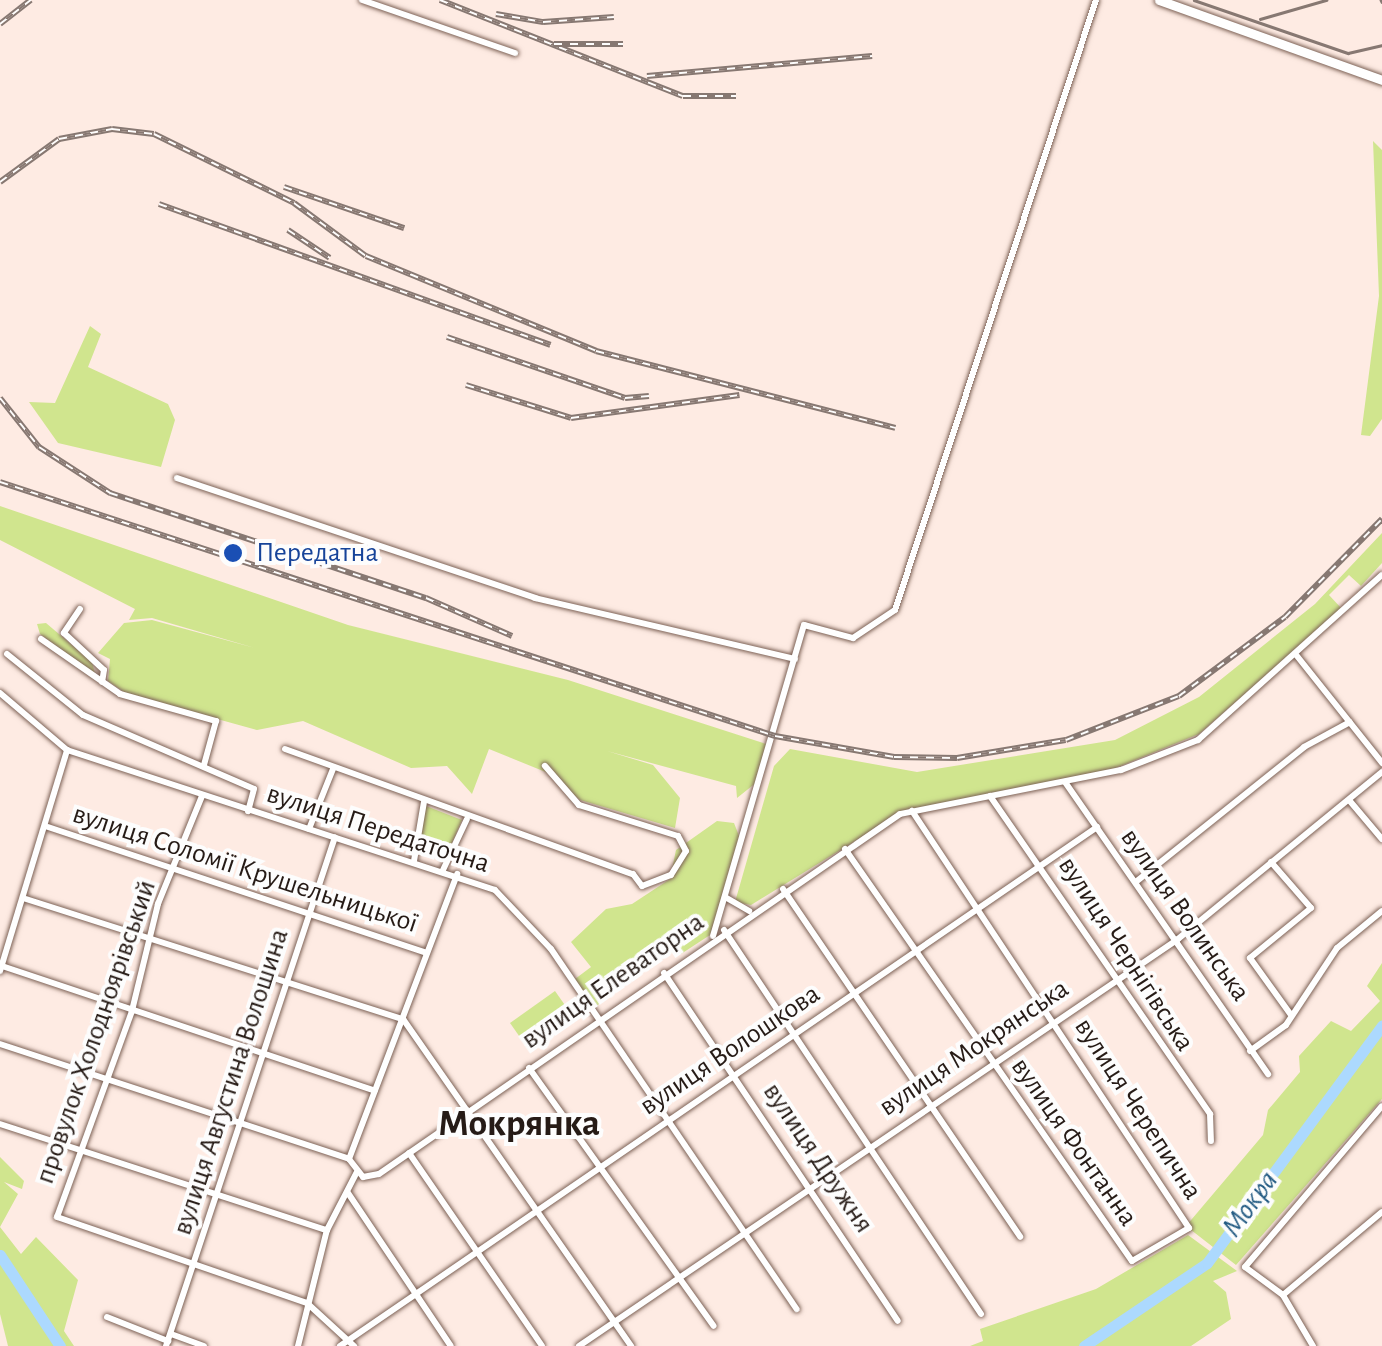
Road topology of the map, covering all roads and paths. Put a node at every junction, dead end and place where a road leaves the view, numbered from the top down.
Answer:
1 (362, 0) edge
2 (1096, 0) edge
3 (1159, 0) edge
4 (515, 52) dead end
5 (1382, 80) edge
6 (177, 478) dead end
7 (1382, 575) edge
8 (80, 609) dead end
9 (41, 639) dead end
10 (7, 654) dead end
11 (1297, 656) junction
12 (795, 659) junction
13 (102, 682) junction
14 (0, 693) edge
15 (1350, 722) junction
16 (286, 749) dead end
17 (67, 750) junction
18 (1382, 763) edge
19 (204, 765) junction
20 (545, 766) dead end
21 (333, 769) junction
22 (1382, 772) edge
23 (1065, 782) junction
24 (202, 796) junction
25 (990, 796) junction
26 (1349, 800) junction
27 (424, 802) junction
28 (248, 810) junction
29 (912, 811) junction
30 (467, 819) junction
31 (48, 827) junction
32 (1097, 827) junction
33 (309, 829) junction
34 (335, 837) junction
35 (1382, 839) edge
36 (845, 848) junction
37 (414, 861) junction
38 (1271, 862) junction
39 (1042, 866) junction
40 (443, 870) junction
41 (178, 871) junction
42 (457, 874) junction
43 (1136, 881) junction
44 (783, 889) junction
45 (725, 896) junction
46 (26, 899) junction
47 (978, 909) junction
48 (750, 912) junction
49 (1382, 912) edge
50 (310, 914) junction
51 (724, 930) junction
52 (150, 939) junction
53 (712, 939) junction
54 (1178, 939) junction
55 (916, 952) junction
56 (428, 953) junction
57 (1, 969) edge
58 (664, 972) junction
59 (1117, 978) junction
60 (288, 983) junction
61 (854, 993) junction
62 (132, 1012) junction
63 (1290, 1015) junction
64 (403, 1018) junction
65 (598, 1020) junction
66 (1053, 1020) junction
67 (794, 1034) junction
68 (0, 1044) edge
69 (1250, 1051) junction
70 (265, 1055) junction
71 (991, 1062) junction
72 (530, 1068) junction
73 (1268, 1074) dead end
74 (734, 1075) junction
75 (108, 1078) junction
76 (375, 1090) junction
77 (931, 1104) junction
78 (1382, 1106) edge
79 (468, 1111) junction
80 (666, 1119) junction
81 (244, 1122) junction
82 (0, 1124) edge
83 (1211, 1141) dead end
84 (82, 1146) junction
85 (870, 1146) junction
86 (409, 1153) junction
87 (349, 1159) junction
88 (599, 1167) junction
89 (357, 1172) junction
90 (810, 1186) junction
91 (218, 1192) junction
92 (348, 1192) junction
93 (537, 1209) junction
94 (1382, 1212) edge
95 (327, 1230) junction
96 (745, 1233) junction
97 (1020, 1237) dead end
98 (476, 1251) junction
99 (1132, 1261) joint
100 (195, 1267) junction
101 (675, 1281) junction
102 (414, 1292) junction
103 (1284, 1295) junction
104 (307, 1303) junction
105 (797, 1310) dead end
106 (980, 1314) dead end
107 (107, 1316) dead end
108 (898, 1321) dead end
109 (614, 1322) junction
110 (714, 1326) dead end
111 (168, 1340) edge
112 (352, 1342) edge
113 (204, 1346) edge
114 (298, 1346) edge
115 (340, 1346) edge
116 (450, 1346) edge
117 (542, 1346) edge
118 (579, 1346) edge
119 (630, 1346) edge
120 (1313, 1346) edge

1 - 4 street
2 - 12 street
3 - 5 main road
6 - 12 street
7 - 11 street, вулиця Елеваторна
8 - 13 street
9 - 13 street
10 - 19 street
11 - 15 street
11 - 23 street, вулиця Елеваторна
12 - 45 street
13 - 19 street
14 - 17 street, вулиця Передаточна
15 - 18 street
15 - 43 street
16 - 21 street
17 - 24 street, вулиця Передаточна
17 - 31 street
19 - 28 street
20 - 30 street
21 - 27 street
21 - 33 street
22 - 26 street, вулиця Мокрянська
23 - 25 street, вулиця Елеваторна
23 - 32 street, вулиця Волинська
24 - 28 street, вулиця Передаточна
24 - 41 street, провулок Холодноярівський
25 - 29 street, вулиця Елеваторна
25 - 39 street, вулиця Чернігівська
26 - 35 street
26 - 38 street, вулиця Мокрянська
27 - 30 street
27 - 37 street
28 - 33 street, вулиця Передаточна
29 - 36 street, вулиця Елеваторна
29 - 47 street, вулиця Черепична
30 - 40 street
31 - 41 street, вулиця Соломії Крушельницької
31 - 46 street
32 - 39 street, вулиця Волошкова
32 - 43 street, вулиця Волинська
33 - 34 street, вулиця Передаточна
34 - 37 street, вулиця Передаточна
34 - 50 street, вулиця Августина Волошина
36 - 44 street, вулиця Елеваторна
36 - 55 street, вулиця Фонтанна
37 - 40 street, вулиця Передаточна
38 - 54 street, вулиця Мокрянська
38 - 63 street
39 - 47 street, вулиця Волошкова
39 - 59 street, вулиця Чернігівська
40 - 42 street, вулиця Передаточна
41 - 50 street, вулиця Соломії Крушельницької
41 - 52 street, провулок Холодноярівський
42 - 56 street
42 - 65 street, вулиця Передаточна
43 - 54 street, вулиця Волинська
44 - 48 street, вулиця Елеваторна
44 - 61 street
45 - 48 street
45 - 53 street
46 - 52 street
46 - 57 street
47 - 55 street, вулиця Волошкова
47 - 66 street, вулиця Черепична
48 - 51 street, вулиця Елеваторна
49 - 63 street
50 - 56 street, вулиця Соломії Крушельницької
50 - 60 street, вулиця Августина Волошина
51 - 53 street, вулиця Елеваторна
51 - 67 street
52 - 60 street
52 - 62 street, провулок Холодноярівський
53 - 58 street, вулиця Елеваторна
54 - 59 street, вулиця Мокрянська
54 - 69 street, вулиця Волинська
55 - 61 street, вулиця Волошкова
55 - 71 street, вулиця Фонтанна
56 - 64 street
57 - 62 street
58 - 65 street, вулиця Елеваторна
58 - 74 street, вулиця Дружня
59 - 66 street, вулиця Мокрянська
59 - 83 street, вулиця Чернігівська
60 - 64 street
60 - 70 street, вулиця Августина Волошина
61 - 67 street, вулиця Волошкова
61 - 77 street
62 - 70 street
62 - 75 street, провулок Холодноярівський
63 - 69 street
64 - 76 street
64 - 79 street
65 - 72 street, вулиця Елеваторна
65 - 80 street, вулиця Передаточна
66 - 71 street, вулиця Мокрянська
66 - 99 street, вулиця Черепична
67 - 74 street, вулиця Волошкова
67 - 85 street
68 - 75 street
69 - 73 street, вулиця Волинська
70 - 76 street
70 - 81 street, вулиця Августина Волошина
71 - 77 street, вулиця Мокрянська
71 - 99 street, вулиця Фонтанна
72 - 79 street, вулиця Елеваторна
72 - 88 street
74 - 80 street, вулиця Волошкова
74 - 90 street, вулиця Дружня
75 - 81 street
75 - 84 street, провулок Холодноярівський
76 - 87 street
77 - 85 street, вулиця Мокрянська
77 - 97 street
78 - 103 street
79 - 86 street, вулиця Елеваторна
79 - 93 street
80 - 88 street, вулиця Волошкова
80 - 96 street, вулиця Передаточна
81 - 87 street
81 - 91 street, вулиця Августина Волошина
82 - 84 street
84 - 91 street
84 - 100 street, провулок Холодноярівський
85 - 90 street, вулиця Мокрянська
85 - 106 street
86 - 89 street, вулиця Елеваторна
86 - 98 street
87 - 89 street
88 - 93 street, вулиця Волошкова
88 - 101 street
89 - 92 street
90 - 96 street, вулиця Мокрянська
90 - 108 street, вулиця Дружня
91 - 95 street
91 - 100 street, вулиця Августина Волошина
92 - 95 street
92 - 102 street
93 - 98 street, вулиця Волошкова
93 - 109 street
94 - 103 street
95 - 104 street
96 - 101 street, вулиця Мокрянська
96 - 105 street, вулиця Передаточна
98 - 102 street, вулиця Волошкова
98 - 117 street
100 - 104 street
100 - 111 street, вулиця Августина Волошина
101 - 109 street, вулиця Мокрянська
101 - 110 street
102 - 112 street, вулиця Волошкова
102 - 116 street
103 - 120 street
104 - 112 street
104 - 114 street
107 - 111 street
109 - 118 street, вулиця Мокрянська
109 - 119 street
111 - 113 street
112 - 115 street, вулиця Волошкова

